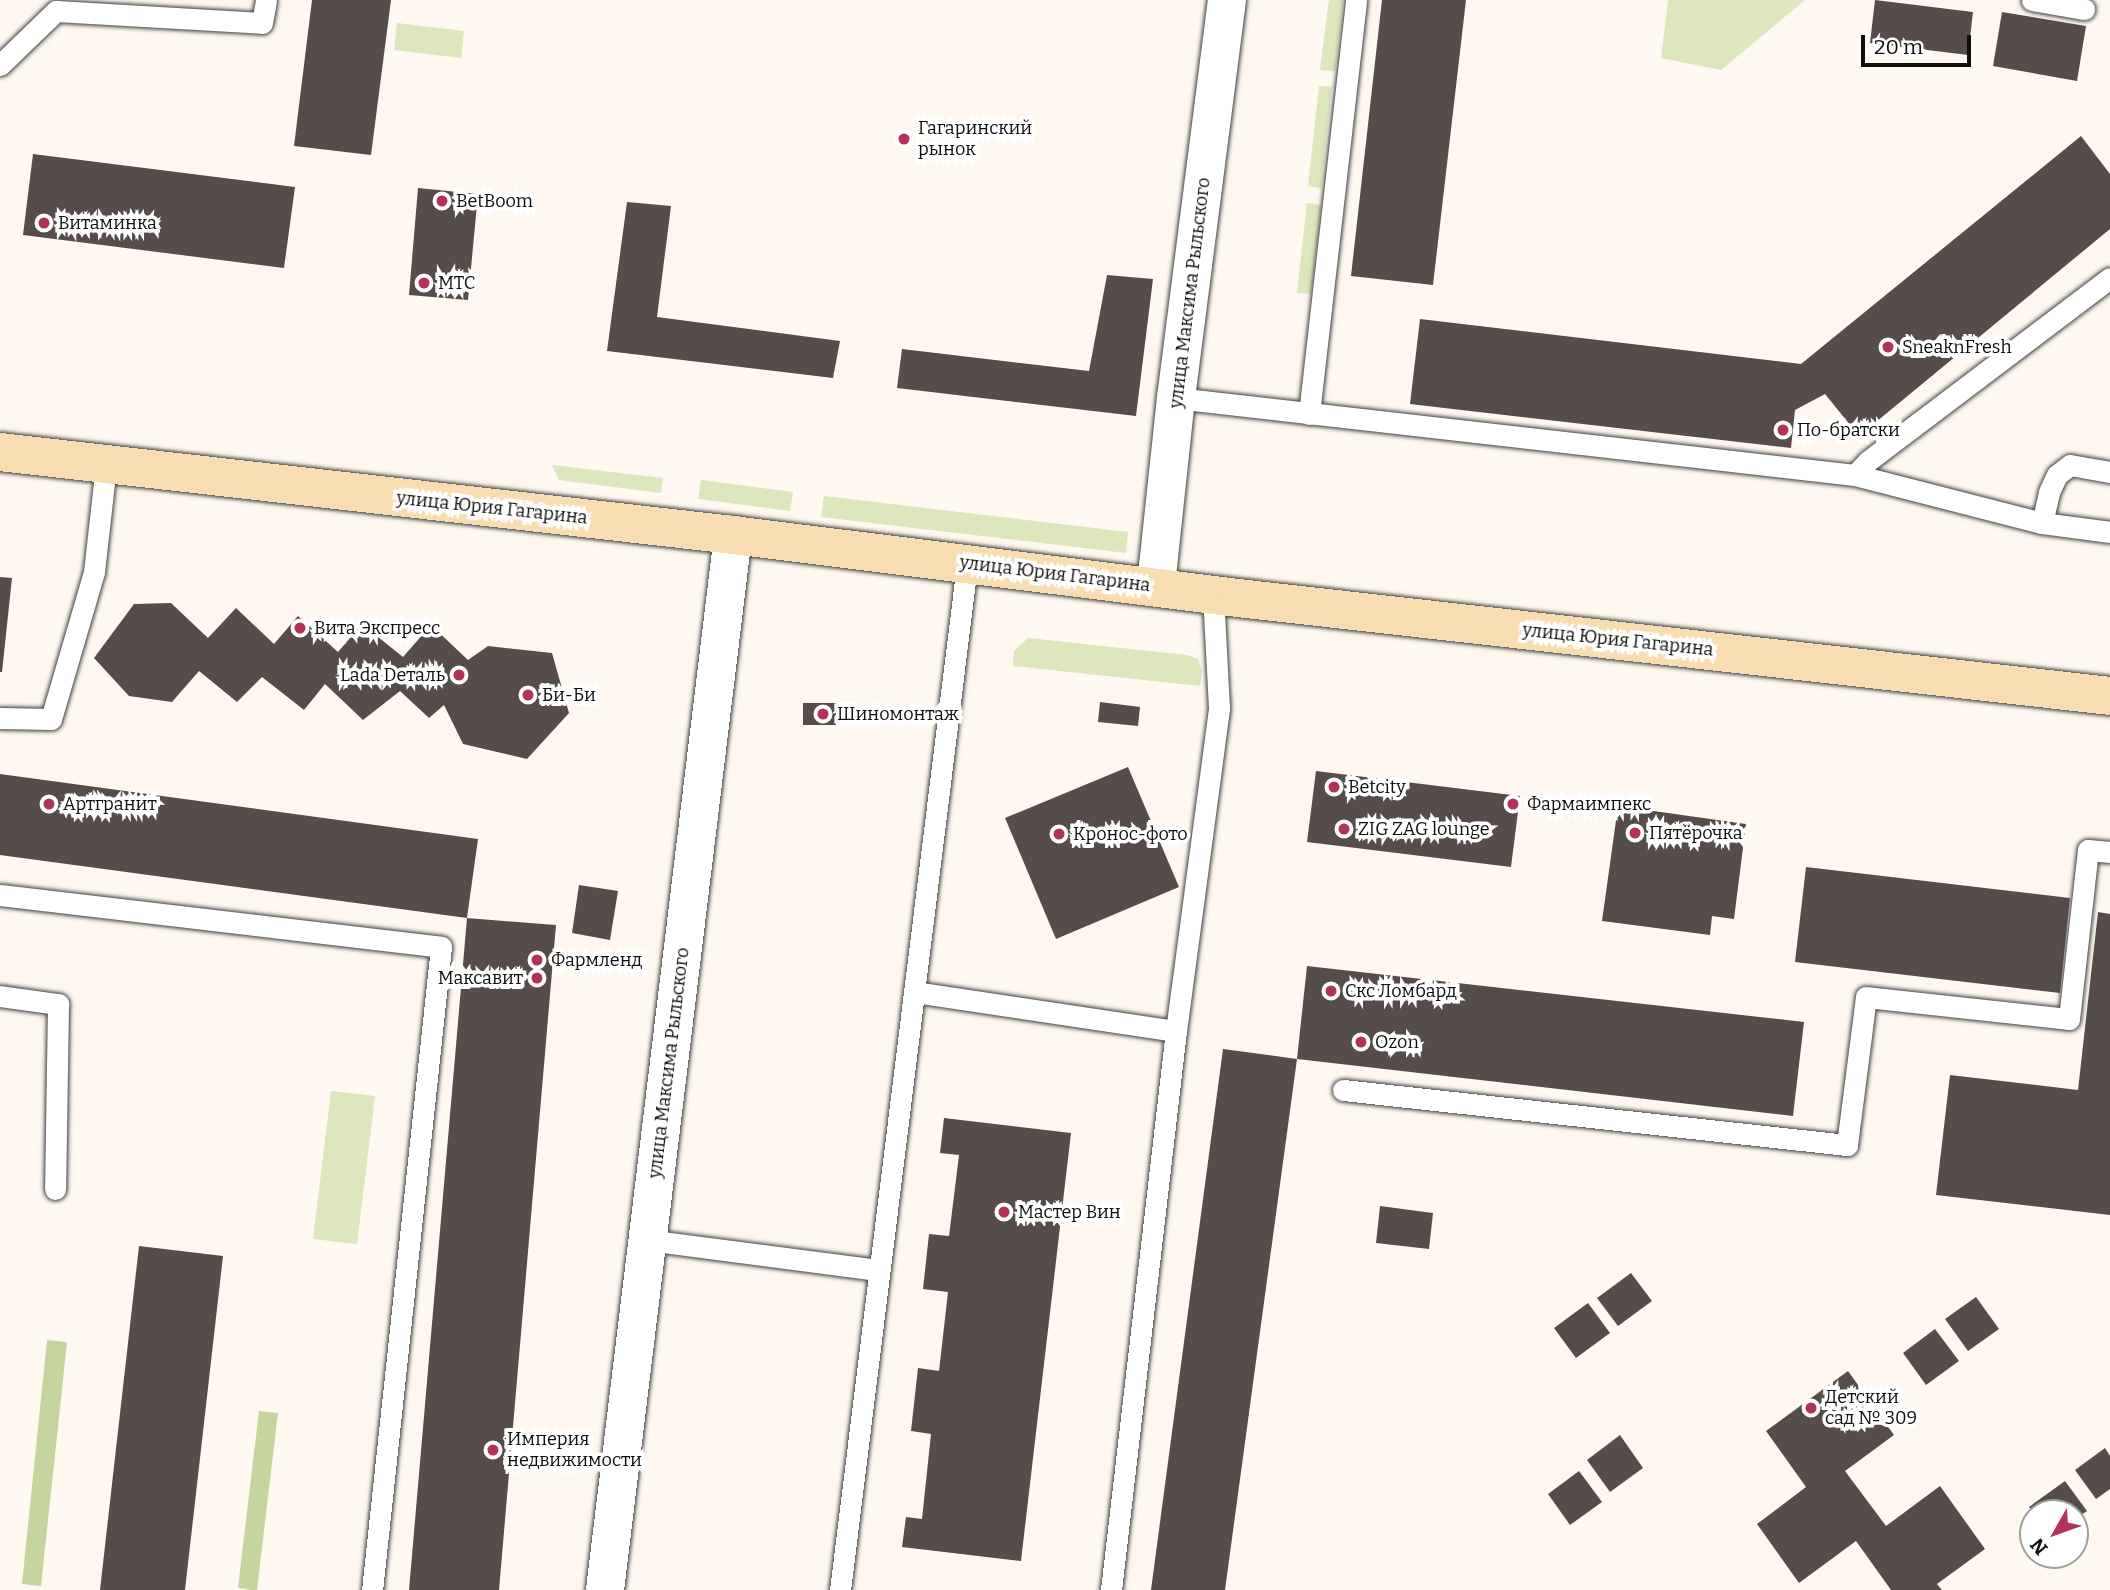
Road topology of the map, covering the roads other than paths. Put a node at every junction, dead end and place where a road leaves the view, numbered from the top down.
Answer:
1 (266, 0) edge
2 (1227, 0) edge
3 (1356, 0) edge
4 (2032, 0) edge
5 (2084, 9) dead end
6 (0, 65) edge
7 (2110, 278) edge
8 (1176, 398) junction
9 (1309, 414) junction
10 (0, 452) edge
11 (106, 466) junction
12 (2110, 472) edge
13 (1855, 475) junction
14 (2042, 523) junction
15 (2110, 532) edge
16 (733, 535) junction
17 (967, 564) junction
18 (1156, 586) junction
19 (1213, 593) junction
20 (2110, 695) edge
21 (0, 718) edge
22 (2110, 852) edge
23 (0, 895) edge
24 (914, 992) junction
25 (0, 996) edge
26 (1176, 1031) junction
27 (1343, 1090) dead end
28 (55, 1189) dead end
29 (647, 1240) junction
30 (880, 1270) junction
31 (372, 1590) edge
32 (605, 1590) edge
33 (840, 1590) edge
34 (1111, 1590) edge

1 - 6 lane
2 - 8 street, улица Максима Рыльского
3 - 9 lane
4 - 5 lane
7 - 13 lane
8 - 9 lane
8 - 18 street, улица Максима Рыльского
9 - 13 lane
10 - 11 main road, улица Юрия Гагарина
11 - 16 main road, улица Юрия Гагарина
11 - 21 lane
12 - 14 lane
13 - 14 lane
14 - 15 lane
16 - 17 main road, улица Юрия Гагарина
16 - 29 street, улица Максима Рыльского
17 - 18 main road, улица Юрия Гагарина
17 - 24 lane
18 - 19 main road, улица Юрия Гагарина
19 - 20 main road, улица Юрия Гагарина
19 - 26 lane
22 - 27 lane
23 - 31 lane
24 - 26 lane
24 - 30 lane
25 - 28 lane
26 - 34 lane
29 - 30 lane
29 - 32 street, улица Максима Рыльского
30 - 33 lane

